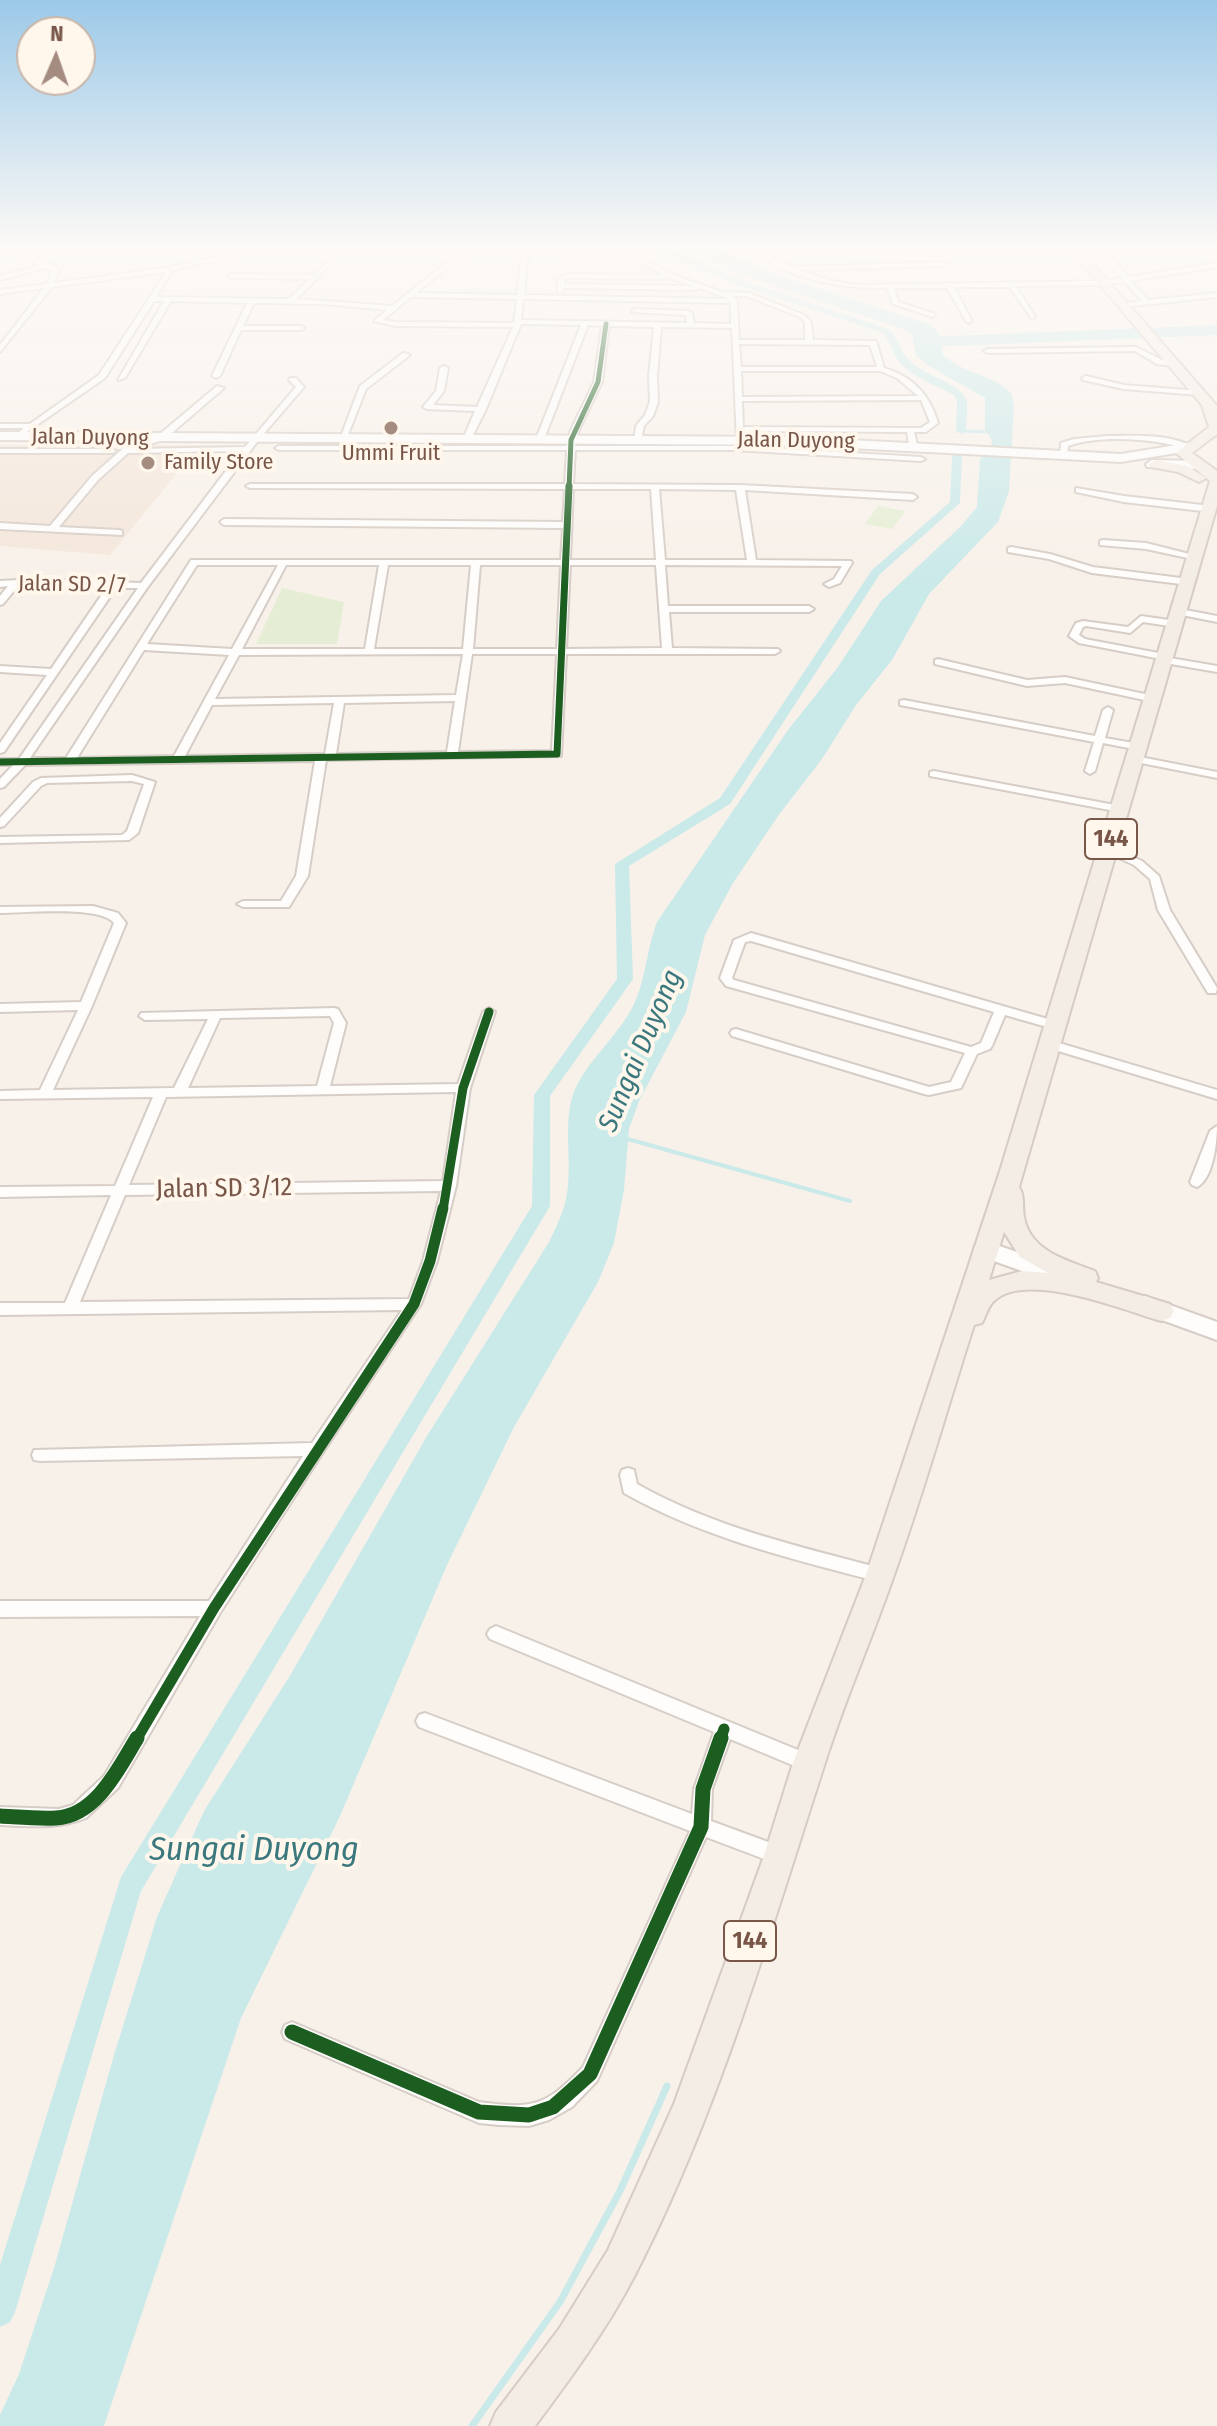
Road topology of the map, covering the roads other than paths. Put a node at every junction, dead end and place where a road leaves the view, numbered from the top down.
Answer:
1 (113, 358) edge
2 (133, 358) edge
3 (225, 358) edge
4 (401, 358) edge
5 (503, 358) edge
6 (571, 358) edge
7 (602, 358) edge
8 (655, 358) edge
9 (738, 358) edge
10 (878, 358) edge
11 (1155, 358) edge
12 (1169, 358) edge
13 (1174, 364) junction
14 (444, 368) dead end
15 (738, 369) junction
16 (881, 369) junction
17 (216, 376) dead end
18 (121, 378) dead end
19 (1086, 378) dead end
20 (293, 380) dead end
21 (220, 388) dead end
22 (923, 398) junction
23 (738, 399) junction
24 (1212, 407) edge
25 (482, 409) junction
26 (0, 426) edge
27 (30, 426) junction
28 (910, 430) junction
29 (740, 434) junction
30 (0, 436) edge
31 (18, 436) junction
32 (343, 437) junction
33 (160, 438) junction
34 (401, 438) junction
35 (467, 439) junction
36 (540, 439) junction
37 (637, 440) junction
38 (252, 442) junction
39 (1217, 443) edge
40 (571, 444) junction
41 (109, 445) junction
42 (913, 445) junction
43 (1189, 447) junction
44 (279, 448) dead end
45 (128, 451) junction
46 (1, 453) edge
47 (1064, 456) junction
48 (1083, 457) junction
49 (921, 459) dead end
50 (1217, 463) edge
51 (1156, 464) junction
52 (1200, 465) junction
53 (107, 469) junction
54 (1217, 481) edge
55 (250, 486) dead end
56 (569, 487) junction
57 (655, 487) junction
58 (740, 487) junction
59 (1079, 490) dead end
60 (913, 497) dead end
61 (1214, 503) edge
62 (224, 522) dead end
63 (568, 525) junction
64 (0, 526) edge
65 (53, 528) junction
66 (119, 533) dead end
67 (1103, 543) dead end
68 (1011, 550) dead end
69 (1197, 557) junction
70 (283, 563) junction
71 (384, 563) junction
72 (476, 564) junction
73 (662, 564) junction
74 (752, 564) junction
75 (566, 565) junction
76 (1189, 582) junction
77 (15, 583) junction
78 (0, 584) edge
79 (829, 584) dead end
80 (144, 586) junction
81 (112, 587) junction
82 (0, 602) edge
83 (665, 609) junction
84 (809, 609) dead end
85 (1178, 618) junction
86 (1217, 619) edge
87 (141, 647) junction
88 (468, 651) junction
89 (563, 651) junction
90 (667, 651) junction
91 (775, 651) dead end
92 (235, 652) junction
93 (369, 652) junction
94 (1166, 659) junction
95 (938, 662) dead end
96 (0, 669) edge
97 (1217, 669) edge
98 (51, 672) junction
99 (458, 698) junction
100 (1154, 699) junction
101 (340, 700) junction
102 (209, 702) junction
103 (904, 703) dead end
104 (1108, 710) dead end
105 (1099, 740) junction
106 (0, 750) edge
107 (1137, 753) junction
108 (452, 755) junction
109 (326, 756) junction
110 (179, 757) junction
111 (70, 760) junction
112 (23, 761) junction
113 (0, 762) edge
114 (1090, 771) dead end
115 (934, 774) dead end
116 (1217, 775) edge
117 (0, 785) edge
118 (1120, 809) junction
119 (0, 824) edge
120 (0, 840) edge
121 (1108, 849) junction
122 (243, 904) dead end
123 (0, 910) edge
124 (1212, 990) dead end
125 (86, 1006) junction
126 (0, 1008) edge
127 (1001, 1010) junction
128 (489, 1012) dead end
129 (216, 1014) junction
130 (145, 1016) dead end
131 (736, 1033) dead end
132 (1052, 1034) junction
133 (972, 1051) junction
134 (463, 1088) junction
135 (323, 1089) junction
136 (179, 1092) junction
137 (161, 1093) junction
138 (45, 1094) junction
139 (0, 1095) edge
140 (1217, 1095) edge
141 (1217, 1131) edge
142 (1012, 1171) junction
143 (1197, 1182) dead end
144 (449, 1186) junction
145 (120, 1191) junction
146 (0, 1192) edge
147 (985, 1249) junction
148 (414, 1304) junction
149 (70, 1308) junction
150 (0, 1309) edge
151 (1161, 1311) junction
152 (1217, 1331) edge
153 (940, 1388) junction
154 (316, 1449) junction
155 (40, 1455) dead end
156 (628, 1475) dead end
157 (880, 1575) junction
158 (214, 1608) junction
159 (0, 1609) edge
160 (496, 1634) dead end
161 (425, 1721) dead end
162 (724, 1729) junction
163 (809, 1763) junction
164 (0, 1816) edge
165 (701, 1827) junction
166 (780, 1856) junction
167 (292, 2032) dead end
168 (510, 2426) edge

1 - 27 street
2 - 18 street
3 - 17 street
4 - 32 street
5 - 25 street
6 - 36 street
7 - 40 street
8 - 37 street
9 - 15 street
10 - 16 street
11 - 13 street
12 - 13 main road
13 - 24 main road
14 - 25 street
15 - 16 street
15 - 23 street
16 - 22 street
19 - 24 street
20 - 38 street
21 - 33 street
22 - 23 street
22 - 28 street
23 - 29 street
24 - 43 main road
25 - 35 street
26 - 27 street
27 - 31 street
28 - 29 street
28 - 42 street
29 - 37 main road, Jalan Duyong
29 - 42 main road, Jalan Duyong
30 - 31 main road, Jalan Duyong
31 - 33 main road, Jalan Duyong
31 - 41 main road, Jalan Duyong
32 - 34 main road, Jalan Duyong
32 - 38 main road, Jalan Duyong
33 - 38 main road, Jalan Duyong
33 - 41 main road, Jalan Duyong
33 - 45 street
34 - 35 main road, Jalan Duyong
34 - 38 main road, Jalan Duyong
35 - 36 main road, Jalan Duyong
36 - 40 main road, Jalan Duyong
37 - 40 main road, Jalan Duyong
38 - 45 street
38 - 80 street
39 - 43 main road
40 - 44 street
40 - 49 street
40 - 56 street
41 - 46 street
41 - 53 street
42 - 47 main road, Jalan Duyong
43 - 47 street
43 - 48 main road, Jalan Duyong
43 - 52 main road, 144
45 - 53 street
47 - 48 main road, Jalan Duyong
48 - 51 main road
50 - 52 main road
51 - 52 main road
51 - 61 main road
52 - 54 main road, 144
53 - 65 street
54 - 61 main road, 144
55 - 56 street
56 - 57 street
56 - 63 street
57 - 58 street
57 - 73 street
58 - 60 street
58 - 74 street
59 - 61 street
61 - 69 main road, 144
62 - 63 street
63 - 75 street
64 - 65 street
65 - 66 street
67 - 69 street
68 - 76 street
69 - 76 main road, 144
70 - 71 street
70 - 87 street
70 - 92 street
71 - 72 street
71 - 93 street
72 - 75 street
72 - 88 street
73 - 74 street
73 - 75 street
73 - 83 street
74 - 79 street
75 - 89 street
76 - 85 main road, 144
77 - 78 street, Jalan SD 2/7
77 - 81 street, Jalan SD 2/7
77 - 82 street
80 - 81 street, Jalan SD 2/7
80 - 112 street
81 - 98 street
83 - 84 street
83 - 90 street
85 - 86 street
85 - 94 main road, 144
85 - 94 street
87 - 92 street
87 - 111 street
88 - 89 street
88 - 93 street
88 - 99 street
89 - 90 street
89 - 108 street
90 - 91 street
92 - 93 street
92 - 102 street
94 - 97 street
94 - 100 main road, 144
95 - 100 street
96 - 98 street
98 - 106 street
99 - 101 street
99 - 108 street
100 - 107 main road, 144
101 - 102 street
101 - 109 street
102 - 110 street
103 - 105 street
104 - 105 street
105 - 107 street
105 - 114 street
107 - 116 street
107 - 118 main road, 144
108 - 109 street
109 - 110 street
109 - 122 street
110 - 111 street
111 - 112 street
112 - 113 street
112 - 117 street
115 - 118 street
118 - 121 main road, 144
119 - 120 street
121 - 124 street
121 - 132 main road, 144
123 - 125 street
125 - 126 street
125 - 138 street
127 - 132 street
127 - 133 street
127 - 133 street
128 - 134 street
129 - 130 street
129 - 135 street
129 - 136 street
131 - 133 street
132 - 140 street
132 - 142 main road, 144
134 - 135 street
134 - 144 street
135 - 136 street
136 - 137 street
137 - 138 street
137 - 145 street
138 - 139 street
141 - 143 street
142 - 147 main road, 144
142 - 151 main road
144 - 145 street, Jalan SD 3/12
144 - 148 street
145 - 146 street, Jalan SD 3/12
145 - 149 street
147 - 151 main road
147 - 153 main road, 144
148 - 149 street
148 - 154 street
149 - 150 street
151 - 152 main road
151 - 153 main road
153 - 157 main road, 144
154 - 155 street
154 - 158 street
156 - 157 street
157 - 163 main road, 144
158 - 159 street
158 - 164 street
160 - 162 street
161 - 165 street
162 - 163 street
162 - 165 street
163 - 166 main road, 144
165 - 166 street
165 - 167 street
166 - 168 main road, 144

